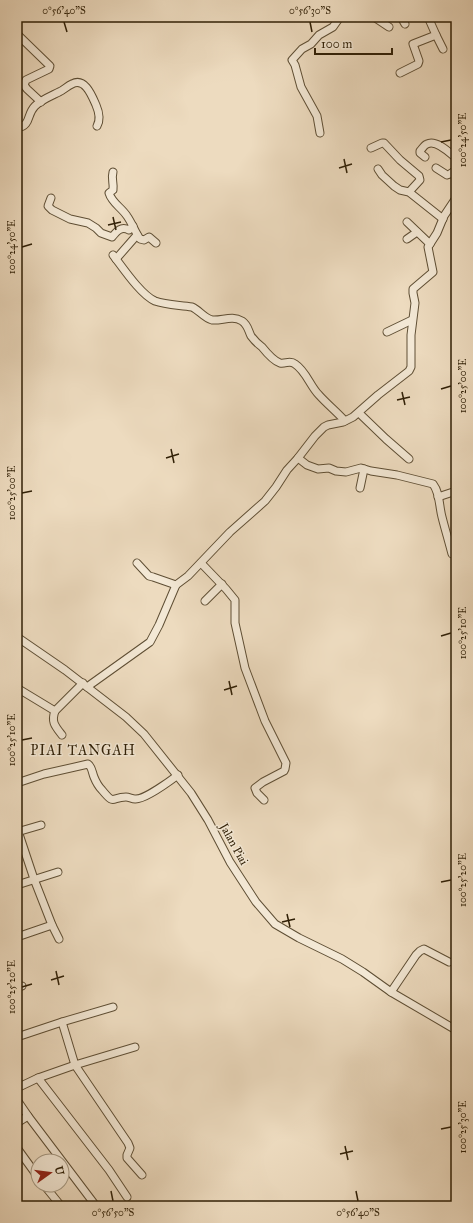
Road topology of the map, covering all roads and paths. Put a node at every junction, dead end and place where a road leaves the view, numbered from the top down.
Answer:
1 (340, 17) edge
2 (374, 17) edge
3 (401, 17) edge
4 (428, 17) edge
5 (405, 24) dead end
6 (389, 27) dead end
7 (17, 34) edge
8 (436, 35) junction
9 (443, 49) dead end
10 (400, 73) dead end
11 (41, 102) junction
12 (97, 126) dead end
13 (17, 128) edge
14 (320, 133) dead end
15 (371, 148) dead end
16 (425, 157) dead end
17 (456, 158) edge
18 (436, 168) dead end
19 (378, 169) dead end
20 (456, 170) edge
21 (113, 172) dead end
22 (409, 192) junction
23 (51, 198) dead end
24 (456, 198) edge
25 (443, 219) junction
26 (407, 222) dead end
27 (133, 226) junction
28 (417, 232) junction
29 (137, 235) junction
30 (408, 239) dead end
31 (156, 243) dead end
32 (430, 244) junction
33 (412, 320) junction
34 (388, 332) dead end
35 (359, 413) junction
36 (345, 421) junction
37 (298, 458) junction
38 (409, 459) dead end
39 (364, 469) junction
40 (360, 488) dead end
41 (455, 493) edge
42 (438, 497) junction
43 (452, 554) dead end
44 (137, 563) dead end
45 (201, 563) junction
46 (222, 584) junction
47 (176, 585) junction
48 (205, 601) dead end
49 (17, 637) edge
50 (85, 685) junction
51 (17, 688) edge
52 (55, 710) junction
53 (62, 735) dead end
54 (178, 775) junction
55 (17, 783) edge
56 (264, 800) dead end
57 (41, 825) dead end
58 (17, 830) edge
59 (58, 872) dead end
60 (34, 879) junction
61 (17, 885) edge
62 (52, 926) junction
63 (17, 938) edge
64 (59, 939) dead end
65 (449, 962) dead end
66 (391, 992) junction
67 (113, 1007) dead end
68 (62, 1022) junction
69 (456, 1030) edge
70 (17, 1037) edge
71 (136, 1047) dead end
72 (75, 1065) junction
73 (38, 1078) junction
74 (17, 1088) edge
75 (17, 1100) edge
76 (28, 1116) junction
77 (17, 1123) edge
78 (17, 1148) edge
79 (30, 1166) edge
80 (142, 1175) dead end
81 (50, 1193) edge
82 (127, 1197) dead end
83 (61, 1206) edge
84 (96, 1206) edge

1 - 14 street
2 - 6 street
3 - 5 street
4 - 8 street
7 - 11 street
8 - 9 street
8 - 10 street
11 - 12 street
11 - 13 street
15 - 22 street
16 - 17 street
18 - 20 street
19 - 22 street
21 - 27 street
22 - 25 street
23 - 27 street
24 - 25 street
25 - 32 street
26 - 28 street
27 - 29 street
28 - 30 street
28 - 32 street
29 - 31 street
29 - 36 street
32 - 33 street
33 - 34 street
33 - 35 street
35 - 36 street
35 - 38 street
36 - 37 street
37 - 39 street
37 - 45 street
39 - 40 street
39 - 42 street
41 - 42 street
42 - 43 street
44 - 47 street
45 - 46 street
45 - 47 street
46 - 48 street
46 - 56 street
47 - 50 street
49 - 50 street, Jalan Piai
50 - 52 street
50 - 54 street, Jalan Piai
51 - 52 street
52 - 53 street
54 - 55 street
54 - 66 street, Jalan Piai
57 - 58 street
58 - 60 street
59 - 60 street
60 - 61 street
60 - 62 street
62 - 63 street
62 - 64 street
65 - 66 street
66 - 69 street, Jalan Piai
67 - 68 street
68 - 70 street
68 - 72 street
71 - 72 street
72 - 73 street
72 - 80 street
73 - 74 street
73 - 82 street
75 - 76 street
76 - 77 street
76 - 84 street
78 - 79 street
81 - 83 street

